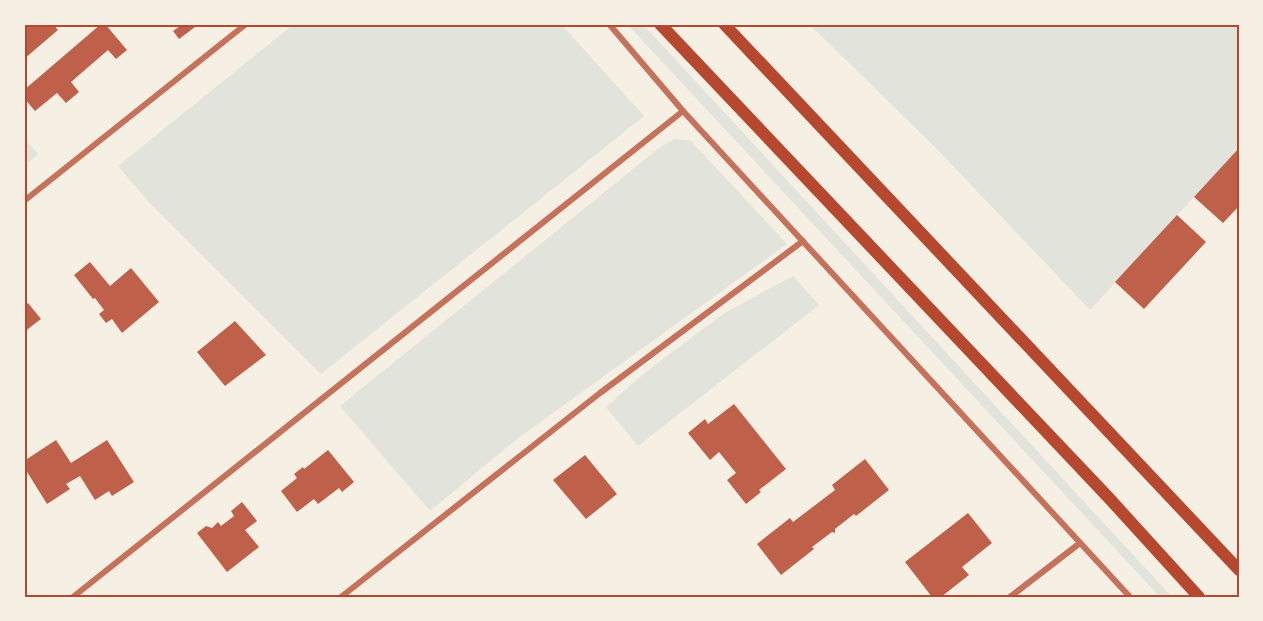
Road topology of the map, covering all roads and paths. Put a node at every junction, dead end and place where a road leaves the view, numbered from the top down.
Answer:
1 (246, 24) edge
2 (609, 24) edge
3 (660, 24) edge
4 (724, 24) edge
5 (683, 111) junction
6 (24, 201) edge
7 (803, 241) junction
8 (1080, 543) junction
9 (1239, 570) edge
10 (73, 597) edge
11 (341, 597) edge
12 (1010, 597) edge
13 (1130, 597) edge
14 (1199, 597) edge

1 - 6 street
2 - 5 street
3 - 14 main road
4 - 9 main road
5 - 7 street
5 - 10 street
7 - 8 street
7 - 11 street
8 - 12 street
8 - 13 street

